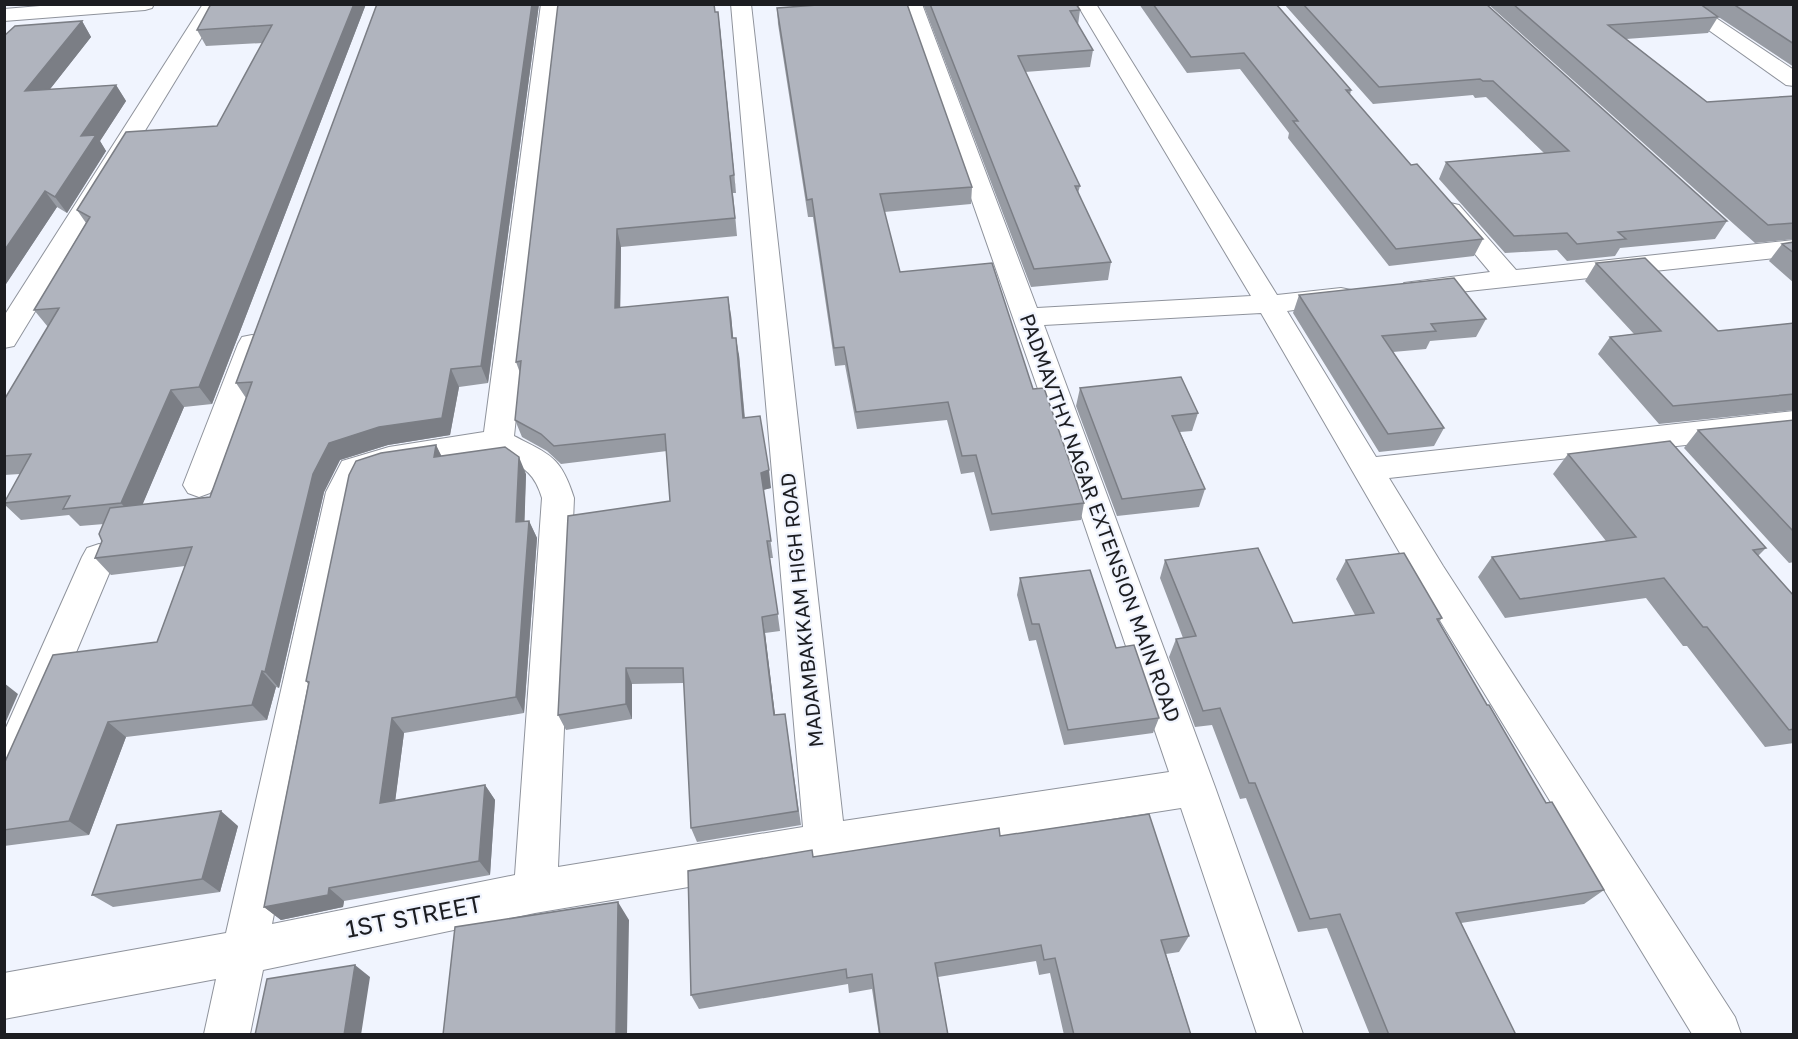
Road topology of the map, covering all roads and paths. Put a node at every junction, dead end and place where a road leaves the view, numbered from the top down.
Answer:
1 (145, 4) edge
2 (213, 4) edge
3 (551, 4) edge
4 (741, 4) edge
5 (912, 4) edge
6 (1086, 4) edge
7 (1681, 4) edge
8 (37, 12) junction
9 (4, 15) edge
10 (18, 35) edge
11 (1794, 80) edge
12 (1433, 190) edge
13 (1724, 230) edge
14 (1794, 248) edge
15 (1749, 254) junction
16 (1510, 279) junction
17 (1269, 304) junction
18 (1028, 317) junction
19 (262, 318) edge
20 (4, 339) edge
21 (1794, 422) edge
22 (1654, 438) junction
23 (498, 441) junction
24 (1677, 464) edge
25 (1368, 470) junction
26 (199, 485) dead end
27 (99, 556) edge
28 (4, 778) edge
29 (1195, 787) junction
30 (825, 844) junction
31 (535, 892) junction
32 (243, 952) junction
33 (4, 996) edge
34 (227, 1035) edge
35 (1280, 1035) edge
36 (1718, 1035) edge

1 - 8 street
2 - 20 street
3 - 23 street
4 - 30 street, MADAMBAKKAM HIGH ROAD
5 - 18 street, PADMAVTHY NAGAR EXTENSION MAIN ROAD
6 - 17 street
7 - 11 street
8 - 9 street
8 - 10 street
12 - 16 street
13 - 15 street
14 - 15 street
15 - 16 street
16 - 17 street
17 - 18 street
17 - 25 street
18 - 29 street, PADMAVTHY NAGAR EXTENSION MAIN ROAD
19 - 26 street
21 - 22 street
22 - 24 street
22 - 25 street
23 - 31 street
23 - 32 street
25 - 36 street
27 - 28 street
29 - 30 street
29 - 35 street, PADMAVTHY NAGAR EXTENSION MAIN ROAD
30 - 31 street, 1ST STREET
31 - 32 street, 1ST STREET
32 - 33 street, 1ST STREET
32 - 34 street

